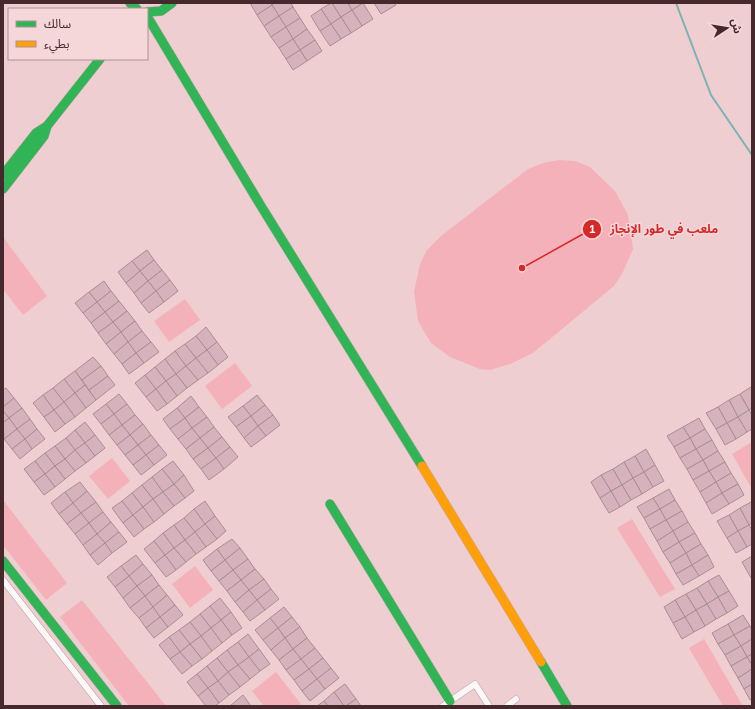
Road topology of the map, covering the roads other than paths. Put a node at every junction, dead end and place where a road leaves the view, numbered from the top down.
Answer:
1 (172, 3) edge
2 (148, 12) edge
3 (148, 18) edge
4 (99, 60) edge
5 (47, 126) junction
6 (3, 175) edge
7 (3, 189) edge
8 (330, 504) dead end
9 (3, 561) edge
10 (3, 580) edge
11 (516, 699) dead end
12 (447, 704) edge
13 (101, 706) edge
14 (117, 706) edge
15 (489, 706) edge
16 (507, 706) edge
17 (567, 706) edge

1 - 2 street
3 - 17 street
4 - 5 street
5 - 6 street
5 - 7 street
8 - 12 street
9 - 14 street
10 - 13 street
11 - 16 street
12 - 15 street

